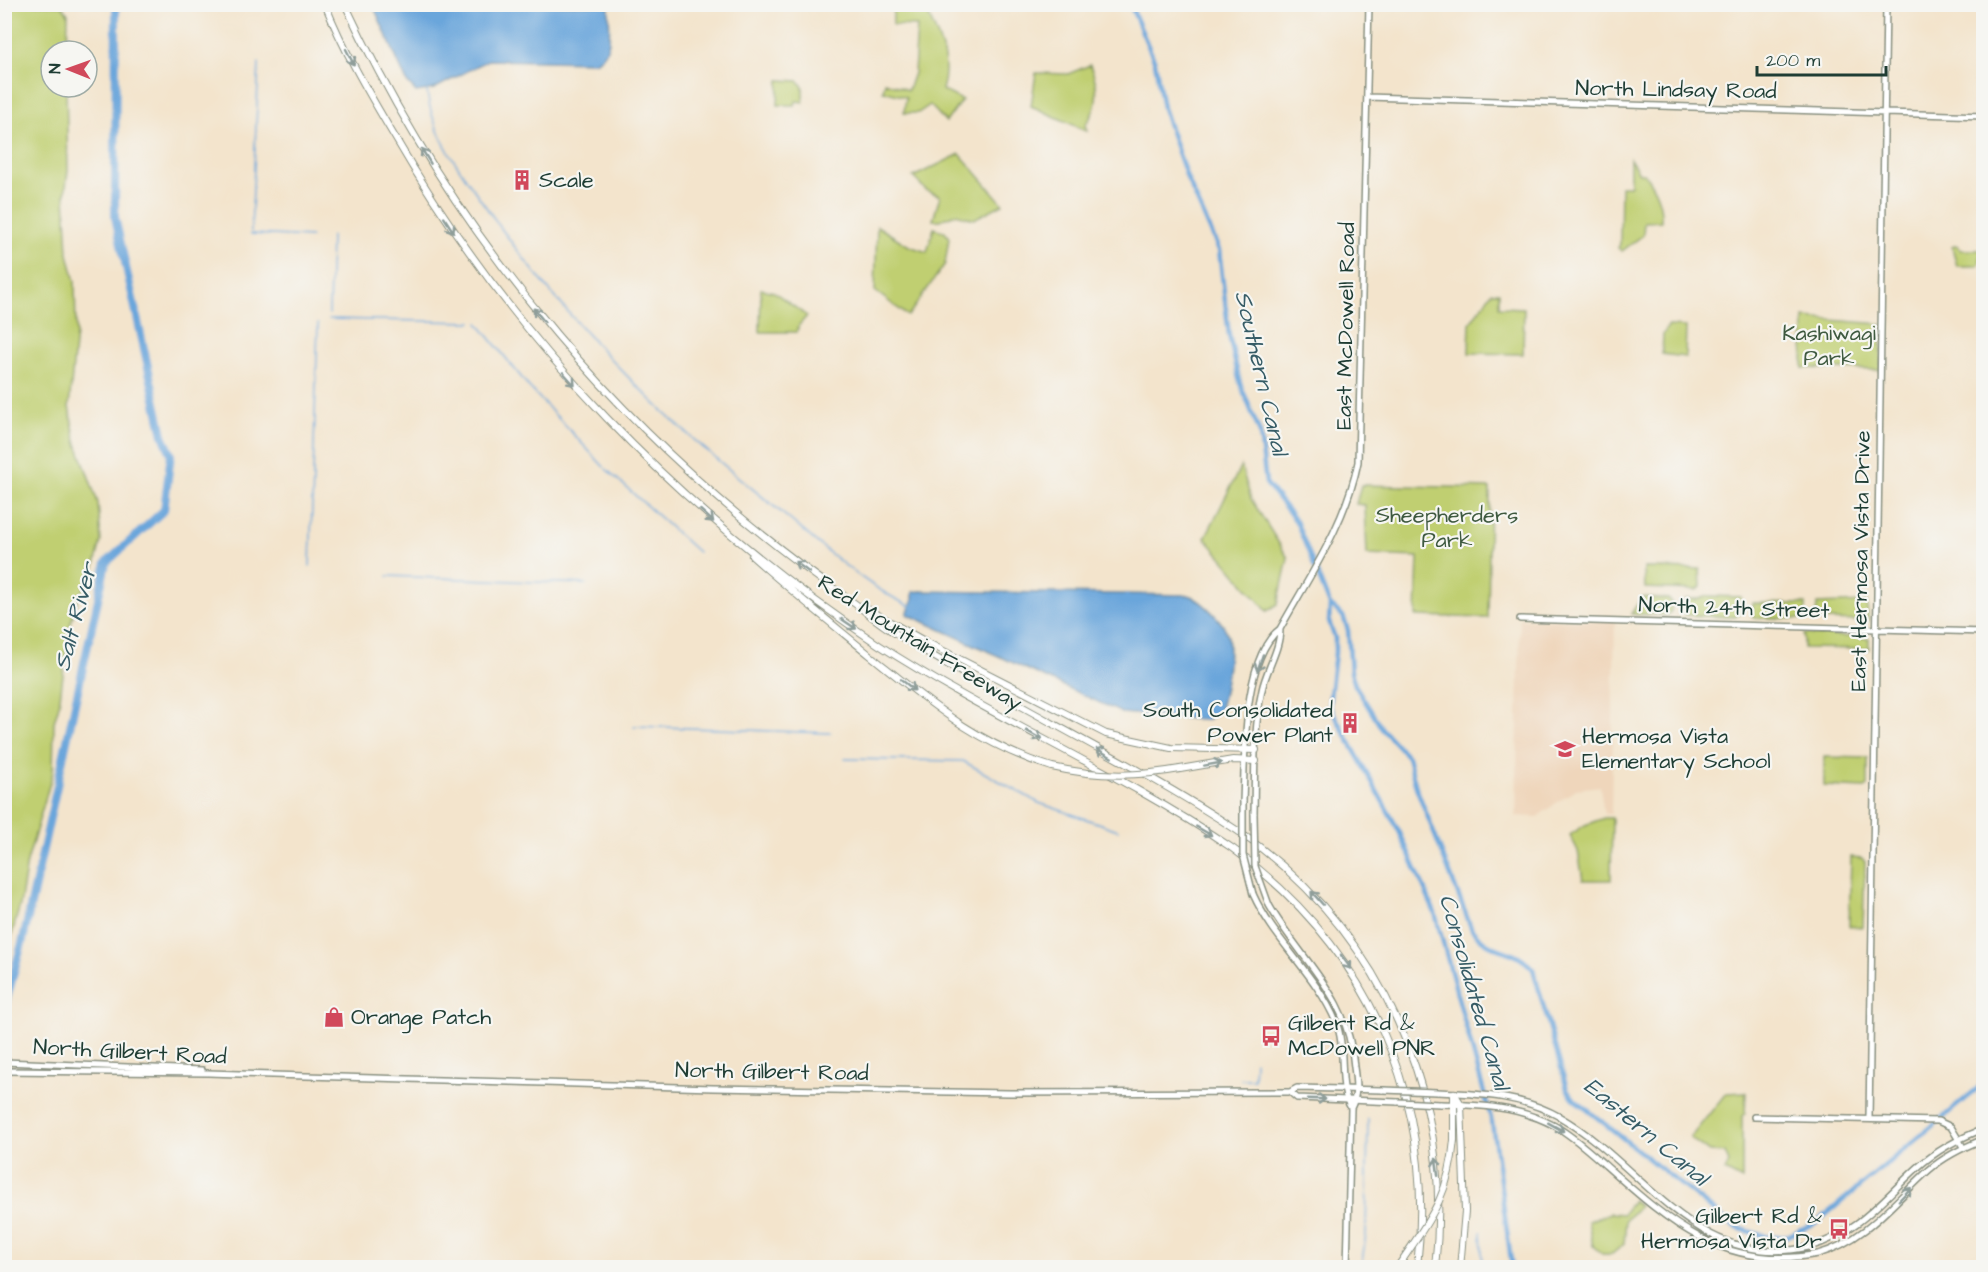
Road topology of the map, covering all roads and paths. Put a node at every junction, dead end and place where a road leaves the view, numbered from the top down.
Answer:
1 (324, 4) edge
2 (345, 4) edge
3 (1369, 4) edge
4 (1886, 4) edge
5 (1367, 97) junction
6 (1884, 113) junction
7 (1983, 116) edge
8 (734, 540) junction
9 (850, 600) junction
10 (1520, 619) dead end
11 (1280, 629) junction
12 (1876, 629) junction
13 (1983, 632) edge
14 (1246, 749) junction
15 (1256, 750) junction
16 (1245, 761) junction
17 (1256, 761) junction
18 (4, 1062) edge
19 (4, 1071) edge
20 (255, 1076) junction
21 (1345, 1089) junction
22 (1356, 1089) junction
23 (1290, 1092) junction
24 (1454, 1093) junction
25 (1346, 1100) junction
26 (1355, 1100) junction
27 (1453, 1104) junction
28 (1461, 1104) junction
29 (1351, 1108) junction
30 (1754, 1117) dead end
31 (1869, 1119) junction
32 (1983, 1129) edge
33 (1960, 1138) junction
34 (1983, 1139) edge
35 (1964, 1147) junction
36 (1347, 1268) edge
37 (1397, 1268) edge
38 (1417, 1268) edge
39 (1436, 1268) edge
40 (1460, 1268) edge

1 -> 8 highway, Red Mountain Freeway
9 -> 2 highway, Red Mountain Freeway
3 - 5 main road, East McDowell Road
4 - 6 main road, East Hermosa Vista Drive
5 - 6 main road, North Lindsay Road
5 - 11 main road, East McDowell Road
6 - 7 main road, North Lindsay Road
6 - 12 main road, East Hermosa Vista Drive
8 -> 16 highway, bridge
8 -> 38 highway, Red Mountain Freeway
9 - 14 highway
39 -> 9 highway, Red Mountain Freeway
10 - 12 main road, North 24th Street
11 -> 14 main road, East McDowell Road
11 - 15 main road, East McDowell Road
12 - 13 main road, North 24th Street
12 - 31 main road, East Hermosa Vista Drive
14 - 15 highway
14 - 16 main road, East McDowell Road
15 - 17 main road, East McDowell Road
16 - 17 highway
16 - 21 main road, East McDowell Road, bridge
17 - 22 main road, East McDowell Road, bridge
18 - 20 main road, North Gilbert Road
19 - 20 main road, North Gilbert Road
20 - 23 main road, North Gilbert Road
21 - 22 main road, North Gilbert Road
21 - 23 main road, North Gilbert Road
21 - 25 main road, East McDowell Road
22 - 24 main road, North Gilbert Road, bridge
22 - 26 main road, East McDowell Road
23 -> 25 main road, North Gilbert Road
24 - 27 highway
24 - 28 highway
24 - 33 main road, North Gilbert Road
25 - 26 main road, North Gilbert Road
25 - 29 main road, East McDowell Road
26 - 27 main road, North Gilbert Road, bridge
26 - 29 main road, East McDowell Road
27 - 28 main road, North Gilbert Road
27 - 37 highway, bridge
28 -> 35 main road, North Gilbert Road
28 - 40 highway
29 - 36 main road, East McDowell Road
30 - 31 main road
31 - 33 main road
32 - 33 main road, North Gilbert Road
33 - 35 main road
34 - 35 main road, North Gilbert Road

